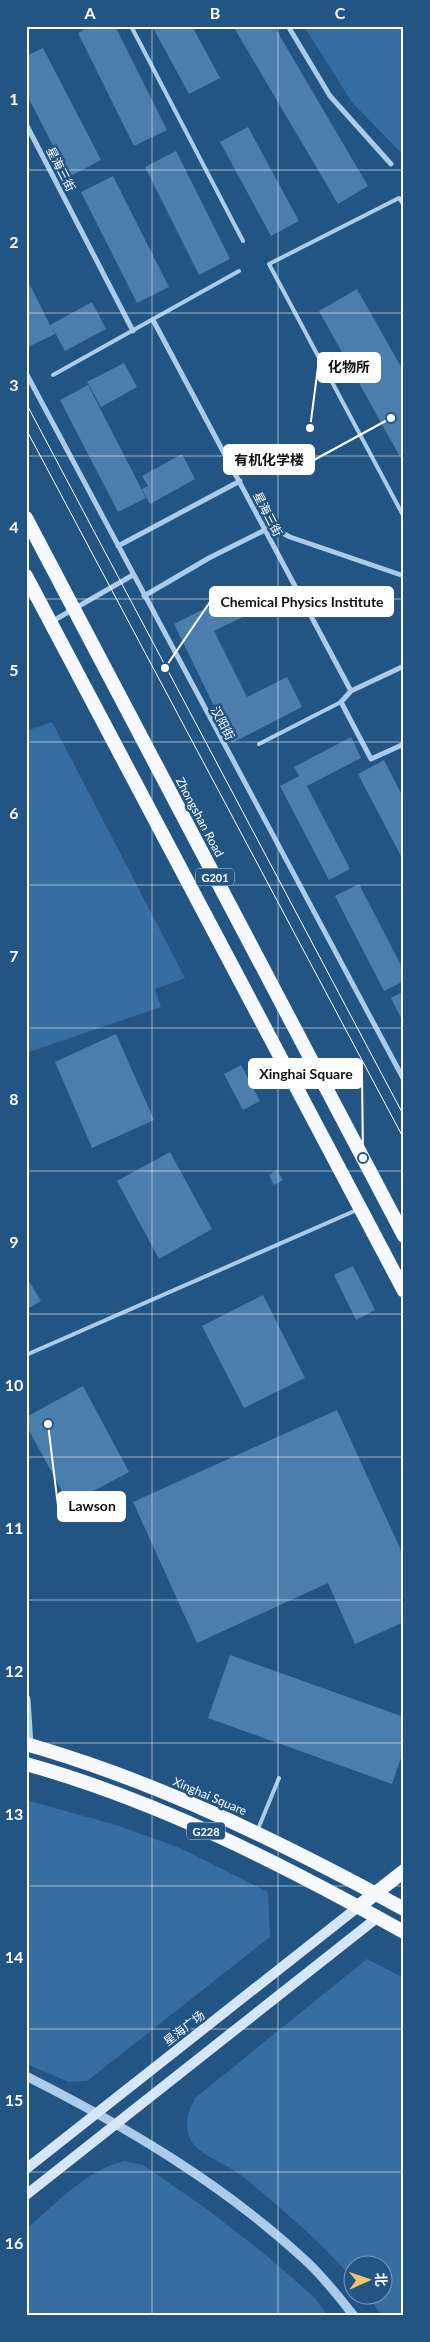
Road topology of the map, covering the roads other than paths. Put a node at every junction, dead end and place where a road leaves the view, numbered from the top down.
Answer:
1 (131, 26) edge
2 (288, 26) edge
3 (26, 124) edge
4 (391, 164) dead end
5 (404, 205) edge
6 (243, 241) dead end
7 (239, 271) dead end
8 (153, 320) junction
9 (133, 331) junction
10 (26, 374) edge
11 (54, 375) dead end
12 (240, 481) junction
13 (404, 517) edge
14 (26, 518) edge
15 (264, 531) junction
16 (118, 546) junction
17 (133, 575) junction
18 (26, 576) edge
19 (404, 576) edge
20 (144, 596) junction
21 (74, 609) junction
22 (51, 622) junction
23 (404, 666) edge
24 (351, 691) junction
25 (341, 702) junction
26 (259, 744) dead end
27 (404, 744) edge
28 (404, 1080) edge
29 (360, 1209) junction
30 (404, 1236) edge
31 (404, 1291) edge
32 (26, 1355) edge
33 (26, 1699) edge
34 (27, 1745) edge
35 (26, 1764) edge
36 (279, 1778) dead end
37 (257, 1831) junction
38 (404, 1871) edge
39 (375, 1893) junction
40 (401, 1903) edge
41 (358, 1907) junction
42 (378, 1917) junction
43 (404, 1932) edge
44 (26, 2076) edge
45 (96, 2114) junction
46 (115, 2125) junction
47 (26, 2169) edge
48 (26, 2195) edge
49 (354, 2316) edge

1 - 6 lane
2 - 4 street
3 - 9 street, 星海三街
5 - 13 lane
7 - 8 lane
8 - 9 lane
8 - 12 street, 星海三街
9 - 11 lane
10 - 16 street, 汉阳街
12 - 15 street, 星海三街
12 - 16 street
14 - 21 highway, Zhongshan Road / G201
15 - 19 street
15 - 20 street
15 - 24 street, 星海三街
16 - 17 street, 汉阳街
17 - 20 street, 汉阳街
17 - 21 street
18 - 22 highway, G201
20 - 28 street, 汉阳街
21 - 22 street
21 - 30 highway, Zhongshan Road / G201
22 - 29 highway, G201
23 - 24 street
24 - 25 street
25 - 26 lane
25 - 27 street
29 - 31 highway, G201
29 - 32 lane
33 - 34 street
34 - 37 highway, Xinghai Square / G228
35 - 41 highway, G228
36 - 37 lane
37 - 39 highway, Xinghai Square / G228
38 - 39 highway
39 - 40 highway, Xinghai Square / G228
39 - 41 highway
40 - 42 highway, Xinghai Square / G228
41 - 42 highway, G228
41 - 45 main road, 星海广场
42 - 43 highway, G228
42 - 46 main road
44 - 45 street
45 - 46 street
45 - 47 main road, 星海广场
46 - 48 main road
46 - 49 street

